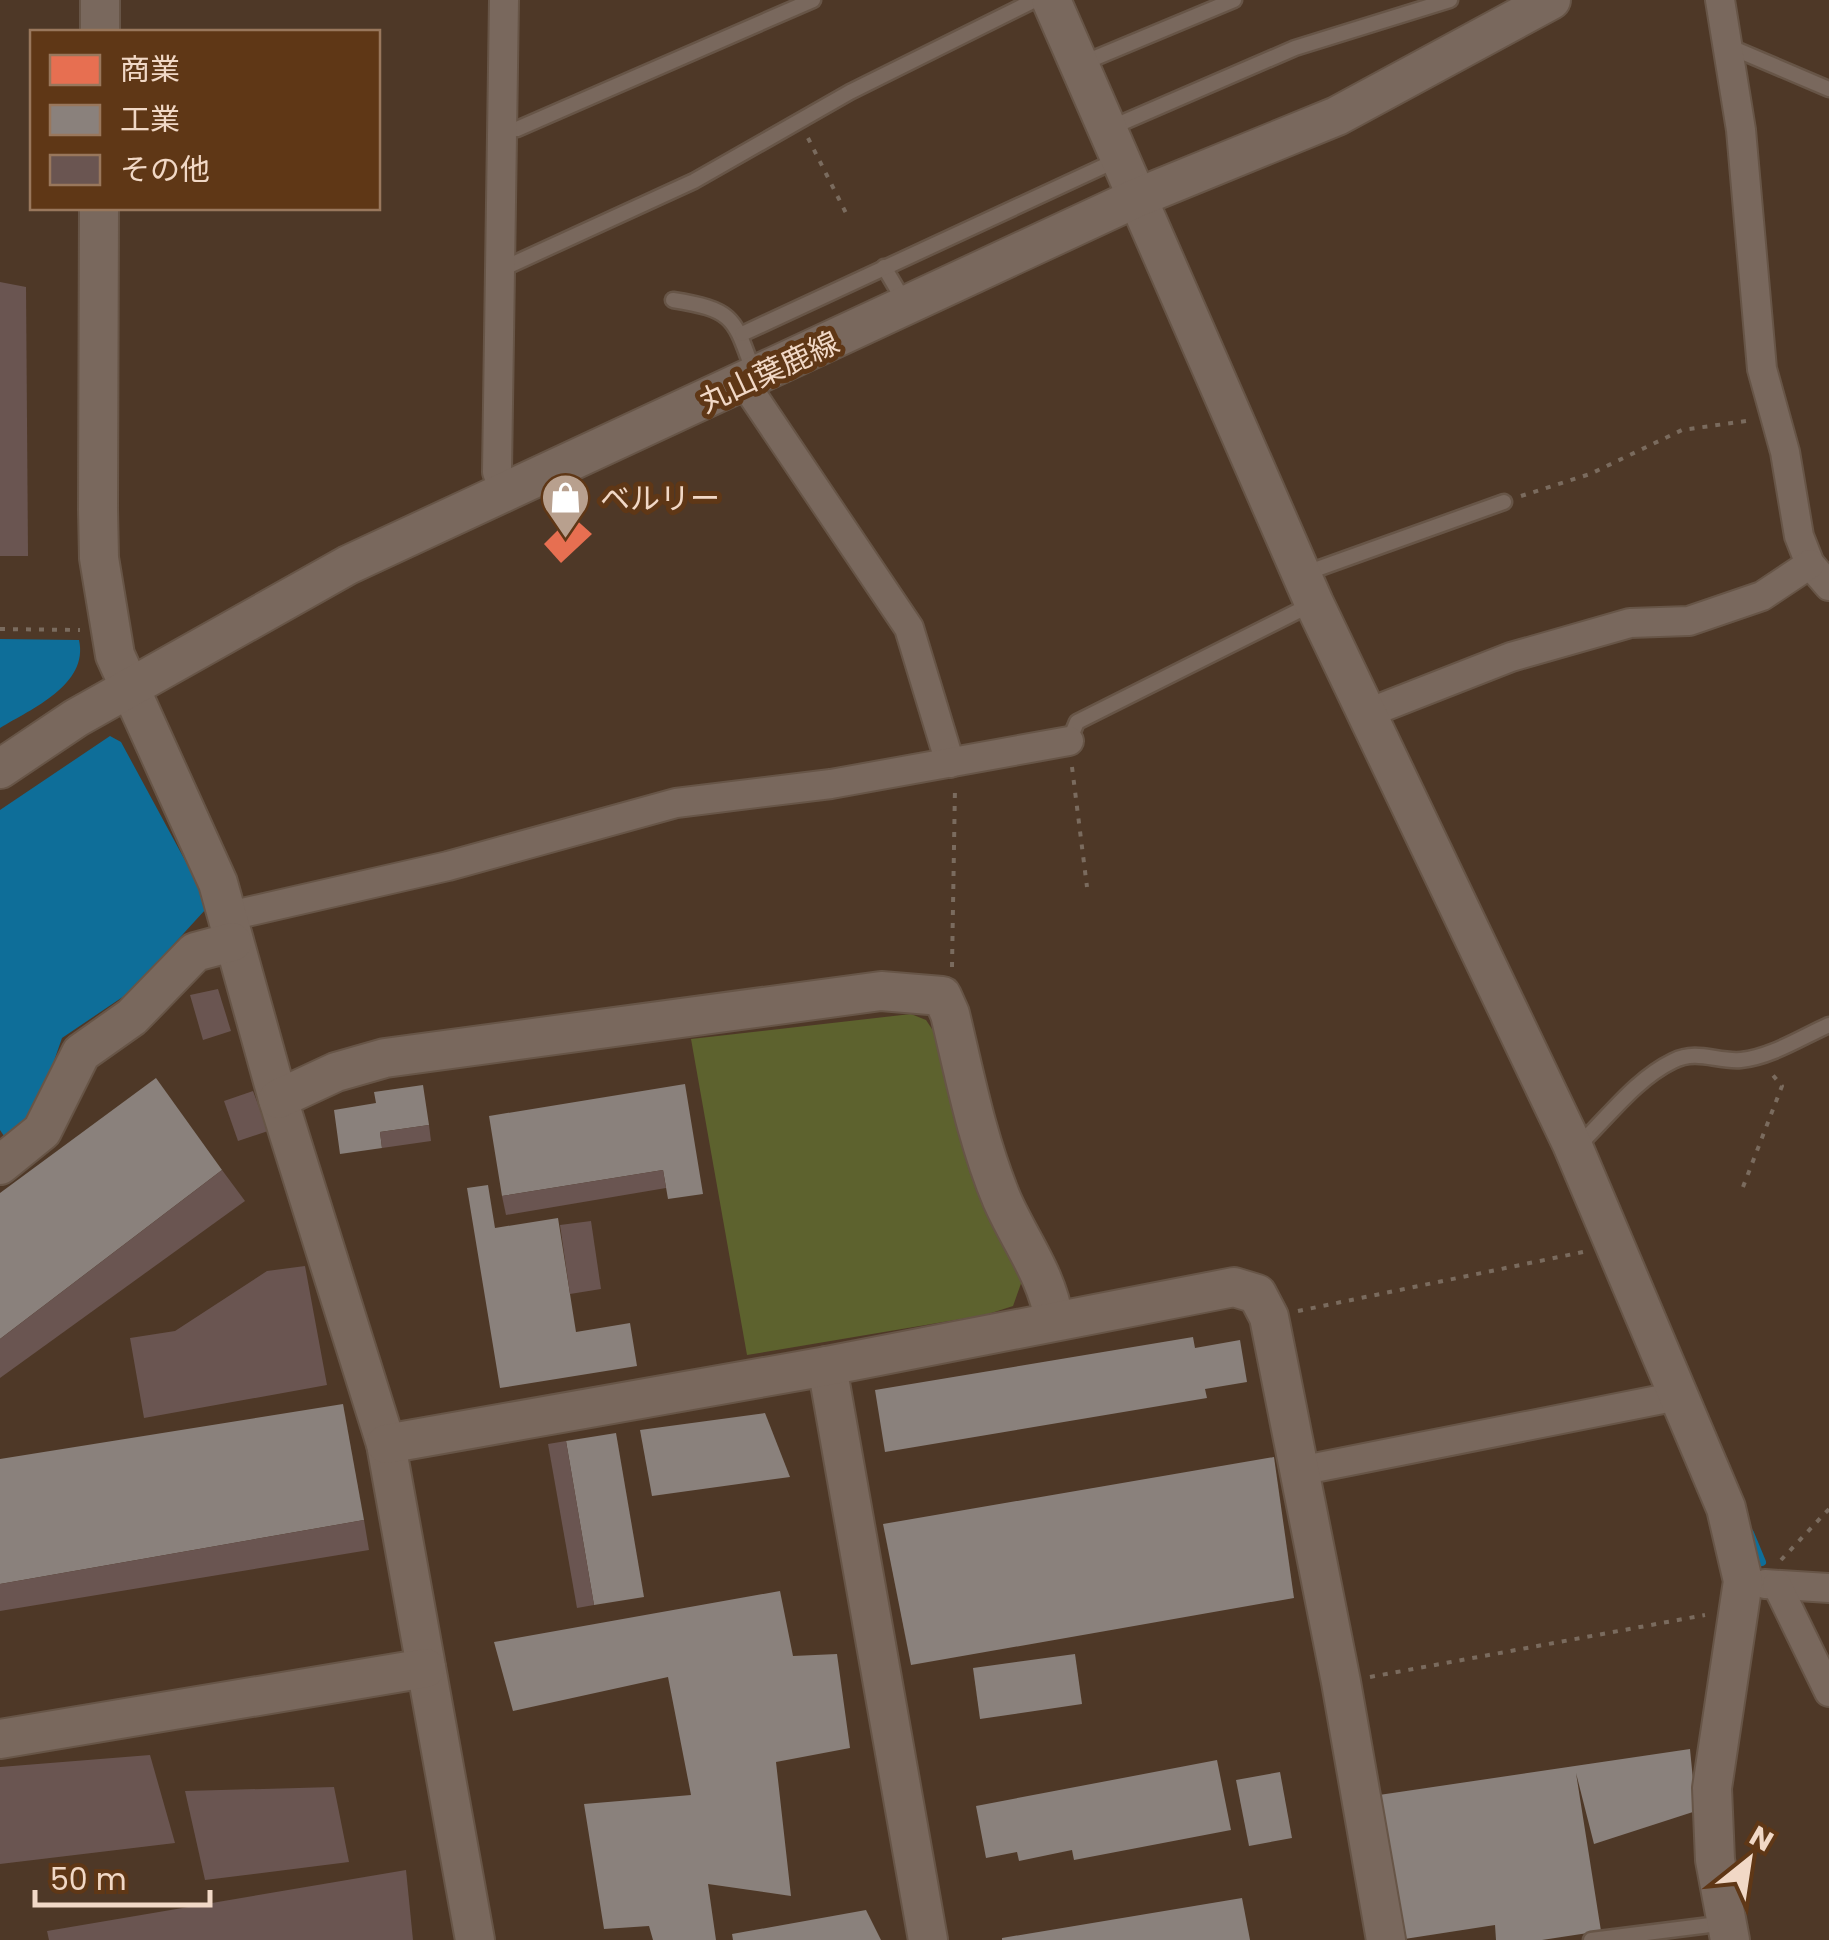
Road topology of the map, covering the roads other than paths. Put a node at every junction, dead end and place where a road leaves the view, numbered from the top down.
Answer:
1 (100, 0) edge
2 (504, 0) edge
3 (813, 0) edge
4 (1035, 0) edge
5 (1051, 0) edge
6 (1234, 0) edge
7 (1450, 0) edge
8 (1720, 0) edge
9 (1546, 1) edge
10 (100, 30) edge
11 (1727, 46) junction
12 (1078, 65) junction
13 (1829, 89) edge
14 (502, 130) junction
15 (1112, 144) junction
16 (1134, 200) junction
17 (99, 210) edge
18 (884, 267) junction
19 (502, 269) junction
20 (674, 300) dead end
21 (907, 306) junction
22 (742, 334) junction
23 (751, 381) junction
24 (505, 494) junction
25 (1504, 502) road end
26 (1810, 564) junction
27 (1829, 586) edge
28 (1308, 588) junction
29 (129, 689) junction
30 (1368, 713) junction
31 (1069, 741) joint
32 (950, 763) junction
33 (0, 769) edge
34 (228, 929) junction
35 (1829, 1025) edge
36 (278, 1099) junction
37 (1572, 1144) junction
38 (0, 1165) edge
39 (1054, 1320) junction
40 (827, 1366) junction
41 (1678, 1396) junction
42 (386, 1444) junction
43 (1299, 1471) junction
44 (1760, 1583) junction
45 (1829, 1588) edge
46 (426, 1668) junction
47 (1829, 1692) edge
48 (0, 1739) edge
49 (1728, 1931) edge
50 (475, 1940) edge
51 (928, 1940) edge
52 (1386, 1940) edge
53 (1590, 1940) edge

1 - 10 street
2 - 14 street
3 - 14 lane
4 - 19 lane
5 - 12 street
6 - 12 lane
7 - 15 lane
8 - 11 street
9 - 16 street, 丸山葉鹿線
11 - 13 lane
11 - 26 street
12 - 15 street
14 - 19 street
15 - 16 street
15 - 18 lane
16 - 21 street, 丸山葉鹿線
16 - 28 street
17 - 29 street
18 - 21 lane
18 - 22 lane
19 - 24 street
20 - 22 lane
21 - 23 street, 丸山葉鹿線
22 - 23 lane
23 - 24 street, 丸山葉鹿線
23 - 32 street
24 - 29 street, 丸山葉鹿線
25 - 28 lane
26 - 27 street
26 - 30 street
28 - 30 street
28 - 31 lane
29 - 33 street, 丸山葉鹿線
29 - 34 street
30 - 37 street
31 - 32 street
32 - 34 street
34 - 36 street
34 - 38 street
35 - 37 lane
36 - 39 street
36 - 42 street
37 - 41 street
39 - 40 street
39 - 43 street
40 - 42 street
40 - 51 street
41 - 43 street
41 - 44 street
42 - 46 street
43 - 52 street
44 - 45 street
44 - 47 street
44 - 49 street
46 - 48 street
46 - 50 street
49 - 53 lane

